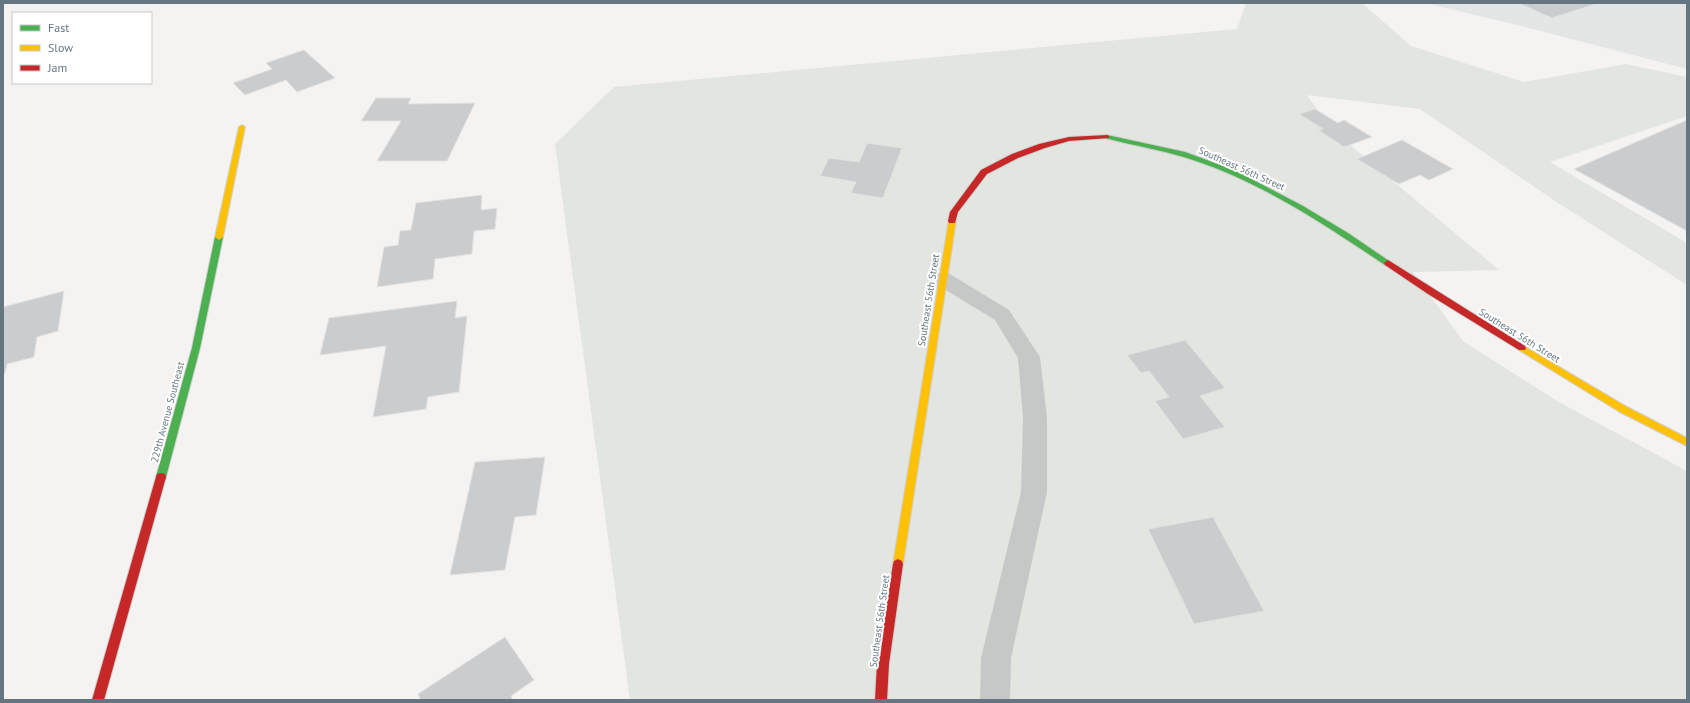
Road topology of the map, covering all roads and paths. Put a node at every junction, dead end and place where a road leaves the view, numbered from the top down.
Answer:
1 (242, 127) dead end
2 (943, 279) junction
3 (1687, 442) edge
4 (98, 700) edge
5 (881, 700) edge
6 (995, 700) edge

1 - 4 street, 229th Avenue Southeast
2 - 3 street, Southeast 56th Street
2 - 5 street, Southeast 56th Street
2 - 6 street

